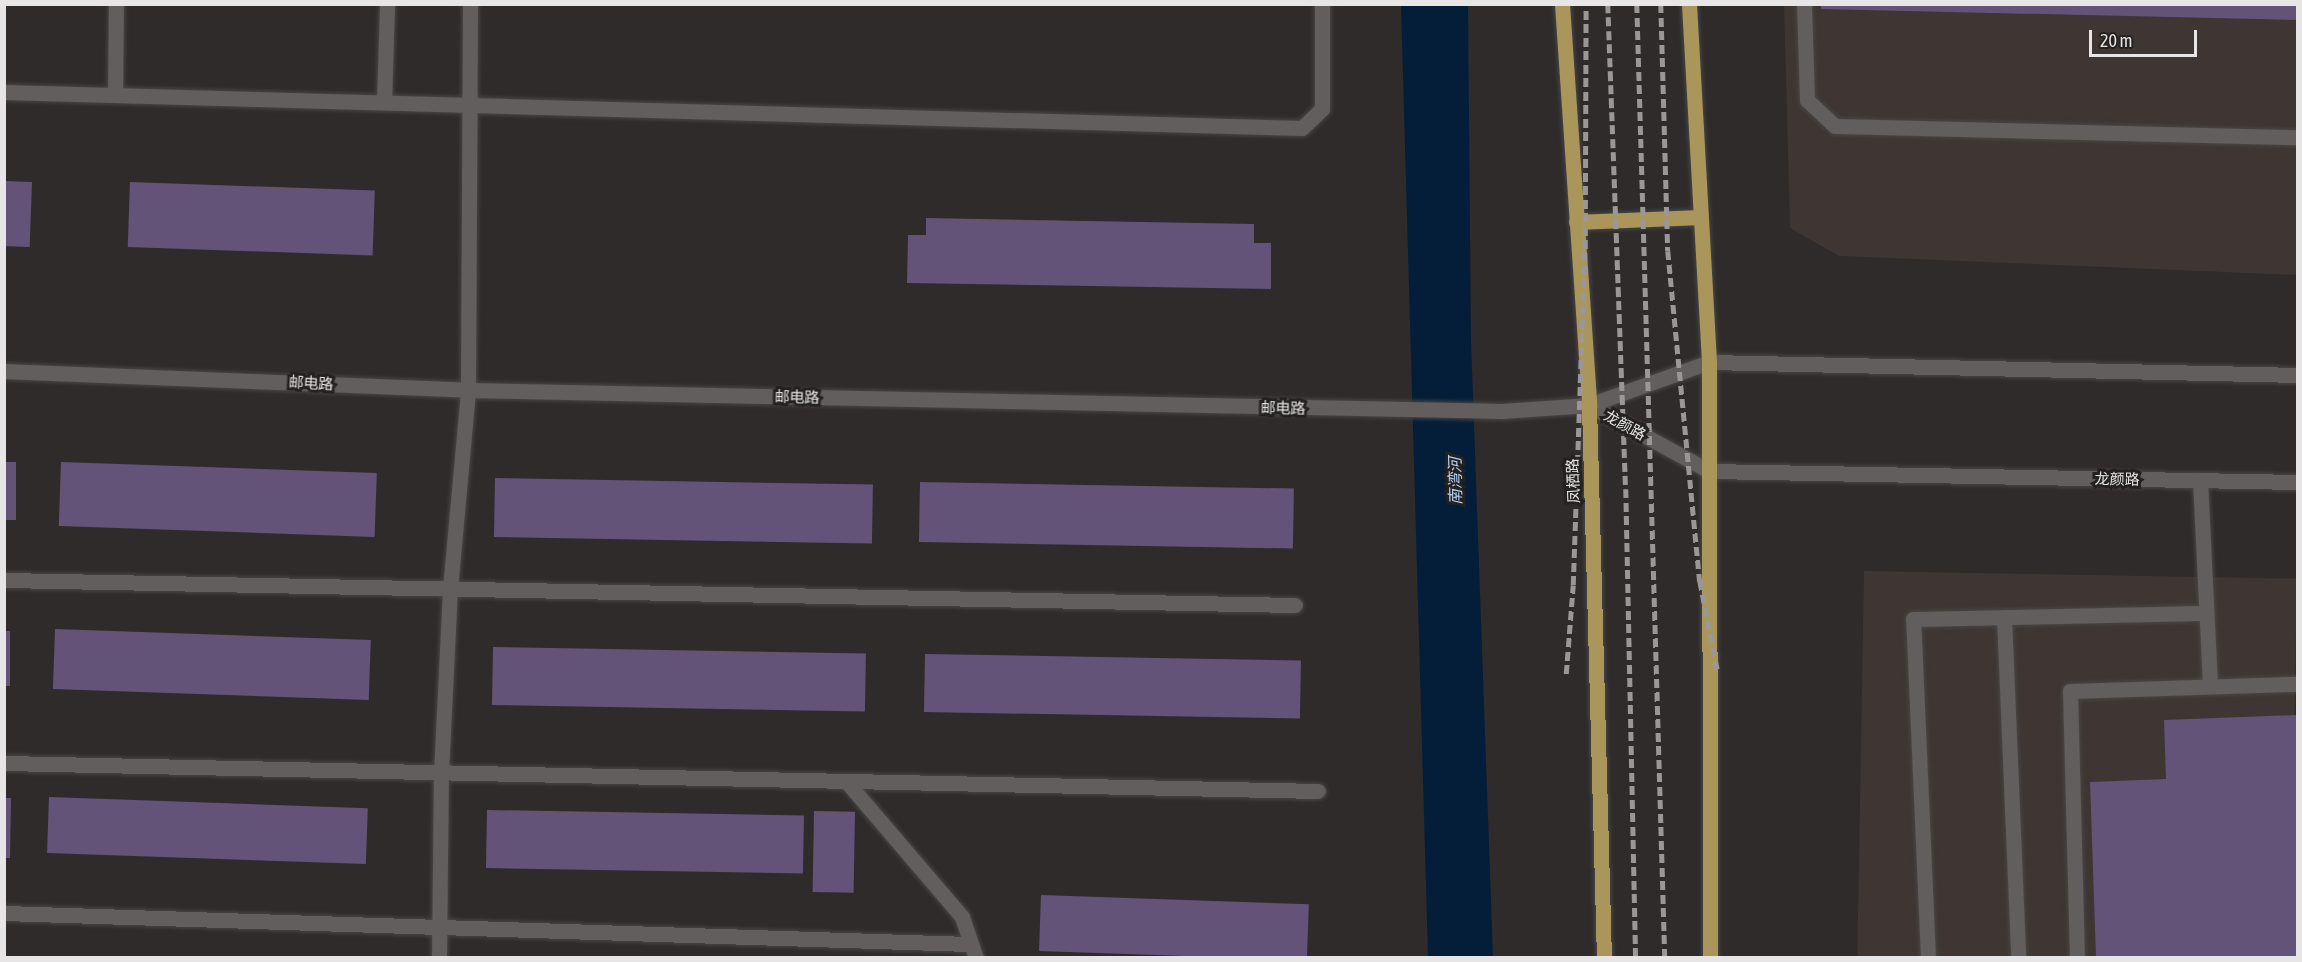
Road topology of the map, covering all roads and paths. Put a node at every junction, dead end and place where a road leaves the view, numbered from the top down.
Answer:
1 (116, 4) edge
2 (387, 4) edge
3 (470, 4) edge
4 (1322, 4) edge
5 (1562, 4) edge
6 (1689, 4) edge
7 (1804, 4) edge
8 (4, 92) edge
9 (115, 95) junction
10 (384, 102) junction
11 (470, 104) junction
12 (2298, 137) edge
13 (1700, 217) junction
14 (1576, 222) junction
15 (1709, 362) junction
16 (4, 371) edge
17 (2298, 375) edge
18 (468, 390) junction
19 (1589, 405) junction
20 (1709, 471) junction
21 (2200, 480) junction
22 (2298, 482) edge
23 (4, 580) edge
24 (450, 589) junction
25 (1295, 605) dead end
26 (2206, 613) junction
27 (2004, 617) junction
28 (2298, 684) edge
29 (2210, 686) junction
30 (4, 764) edge
31 (441, 773) junction
32 (846, 782) junction
33 (1318, 791) dead end
34 (4, 913) edge
35 (439, 927) junction
36 (974, 951) edge
37 (439, 957) edge
38 (1604, 957) edge
39 (1710, 957) edge
40 (1928, 957) edge
41 (2018, 957) edge
42 (2077, 957) edge

1 - 9 street
2 - 10 street
3 - 11 street
4 - 11 street
5 - 14 main road, 凤栖路
6 - 13 main road
7 - 12 street
8 - 9 street
9 - 10 street
10 - 11 street
11 - 18 street
13 - 14 main road
13 - 15 main road
14 - 19 main road, 凤栖路
15 - 17 street, 龙颜路
15 - 19 street, 龙颜路
15 - 20 main road
16 - 18 street, 邮电路
18 - 19 street, 邮电路
18 - 24 street
19 - 20 street, 龙颜路
19 - 38 main road, 凤栖路
20 - 21 street, 龙颜路
20 - 39 main road
21 - 22 street, 龙颜路
21 - 26 street
23 - 24 street
24 - 25 street
24 - 31 street
26 - 27 street
26 - 29 street
27 - 40 street
27 - 41 street
28 - 29 street
29 - 42 street
30 - 31 street
31 - 32 street
31 - 35 street
32 - 33 street
32 - 36 street
34 - 35 street
35 - 36 street
35 - 37 street

